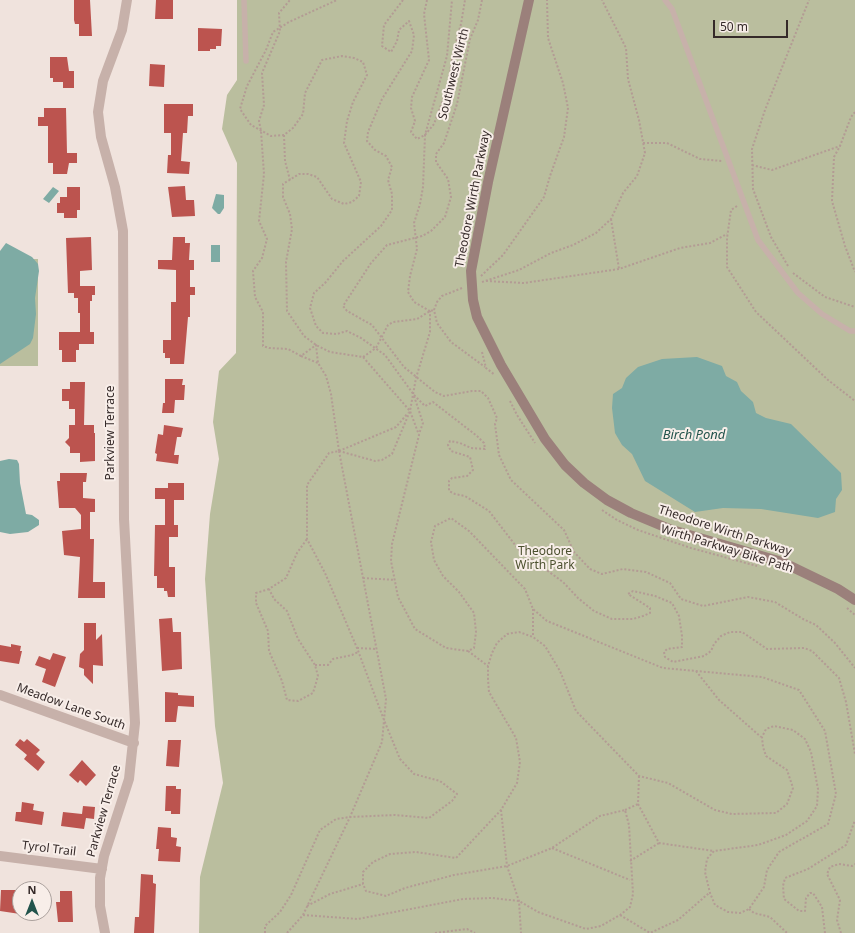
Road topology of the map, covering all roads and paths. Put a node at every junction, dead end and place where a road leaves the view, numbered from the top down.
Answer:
1 (126, 0) edge
2 (244, 0) edge
3 (290, 0) edge
4 (337, 0) edge
5 (403, 0) edge
6 (427, 0) edge
7 (452, 0) edge
8 (465, 0) edge
9 (482, 0) edge
10 (529, 0) edge
11 (547, 0) edge
12 (602, 0) edge
13 (665, 0) edge
14 (809, 0) edge
15 (280, 28) junction
16 (246, 61) dead end
17 (855, 112) edge
18 (262, 130) junction
19 (284, 134) junction
20 (425, 135) junction
21 (643, 143) junction
22 (840, 146) junction
23 (728, 162) junction
24 (752, 165) junction
25 (290, 180) junction
26 (753, 190) junction
27 (744, 202) junction
28 (611, 220) junction
29 (727, 234) junction
30 (416, 238) junction
31 (619, 269) junction
32 (855, 272) edge
33 (486, 281) junction
34 (465, 285) junction
35 (463, 292) dead end
36 (855, 307) edge
37 (434, 310) junction
38 (430, 311) junction
39 (855, 331) edge
40 (382, 336) junction
41 (316, 345) junction
42 (481, 347) dead end
43 (376, 348) junction
44 (301, 356) junction
45 (363, 357) junction
46 (318, 362) junction
47 (486, 368) junction
48 (497, 377) dead end
49 (416, 378) junction
50 (414, 395) junction
51 (507, 395) dead end
52 (855, 401) edge
53 (410, 411) junction
54 (419, 435) junction
55 (538, 447) dead end
56 (339, 451) junction
57 (598, 507) dead end
58 (307, 539) junction
59 (762, 567) dead end
60 (363, 578) junction
61 (394, 580) junction
62 (269, 589) junction
63 (855, 600) edge
64 (846, 607) dead end
65 (533, 609) junction
66 (855, 615) edge
67 (533, 637) junction
68 (357, 648) junction
69 (377, 649) junction
70 (468, 651) junction
71 (358, 652) junction
72 (315, 665) junction
73 (488, 666) junction
74 (855, 668) edge
75 (696, 671) junction
76 (0, 695) edge
77 (384, 720) junction
78 (762, 737) junction
79 (134, 743) junction
80 (855, 754) edge
81 (639, 776) junction
82 (638, 804) junction
83 (501, 810) junction
84 (625, 810) junction
85 (350, 817) junction
86 (855, 820) edge
87 (659, 843) junction
88 (552, 848) junction
89 (714, 851) junction
90 (0, 856) edge
91 (630, 862) junction
92 (855, 864) edge
93 (508, 866) junction
94 (102, 868) junction
95 (631, 880) junction
96 (363, 884) junction
97 (710, 893) junction
98 (520, 901) junction
99 (307, 906) junction
100 (749, 909) junction
101 (303, 915) junction
102 (620, 915) junction
103 (105, 933) edge
104 (265, 933) edge
105 (286, 933) edge
106 (435, 933) edge
107 (475, 933) edge
108 (521, 933) edge
109 (787, 933) edge
110 (825, 933) edge
111 (841, 933) edge

1 - 79 street, Parkview Terrace
2 - 16 lane
3 - 15 path
4 - 15 path
5 - 43 path
6 - 20 path
7 - 20 path
8 - 20 path, Southwest Wirth
9 - 30 path, Southwest Wirth
10 - 34 street, Theodore Wirth Parkway
11 - 34 path
12 - 21 path
13 - 23 lane
14 - 24 path
15 - 18 path
15 - 18 path
17 - 22 path
18 - 19 path
18 - 44 path
19 - 25 path
19 - 25 path
20 - 30 path
21 - 23 path
21 - 28 path
22 - 24 path
22 - 32 path
23 - 27 lane
24 - 26 path
25 - 41 path
26 - 27 path
26 - 36 path
27 - 29 path
27 - 39 lane
28 - 31 path
28 - 33 path
29 - 31 path
29 - 52 path
30 - 38 path
30 - 40 path, Southwest Wirth
31 - 33 path
33 - 34 path
34 - 35 path
34 - 37 path
34 - 63 street, Theodore Wirth Parkway
37 - 38 path
37 - 47 path
38 - 40 path
38 - 49 path
40 - 43 path
40 - 49 path, Southwest Wirth
41 - 44 path
41 - 45 path
41 - 46 path
42 - 47 path
43 - 45 path
43 - 50 path
44 - 46 path
45 - 53 path
46 - 56 path
47 - 48 path
49 - 50 path
49 - 74 path, Southwest Wirth
50 - 53 path
50 - 54 path
50 - 80 path
51 - 55 path
53 - 54 path
53 - 56 path
53 - 56 path
54 - 61 path
56 - 58 path
56 - 60 path
57 - 59 path, Wirth Parkway Bike Path
58 - 62 path
58 - 68 path
60 - 61 path
60 - 69 path
61 - 70 path
62 - 72 path
62 - 72 path
64 - 66 path
65 - 67 path
65 - 70 path
65 - 75 path
67 - 73 path
67 - 81 path
68 - 69 path
68 - 71 path
69 - 77 path
70 - 73 path
71 - 72 path
71 - 77 path
73 - 83 path
75 - 78 path
75 - 100 path
76 - 79 street, Meadow Lane South
77 - 85 path
77 - 85 path
78 - 81 path
78 - 89 path
79 - 94 street, Parkview Terrace
81 - 82 path
82 - 84 path
82 - 87 path
83 - 93 path
83 - 96 path
84 - 88 path
84 - 91 path
85 - 99 path
85 - 104 path
86 - 110 path
87 - 89 path
87 - 91 path
88 - 93 path
88 - 95 path
89 - 97 path
90 - 94 street, Tyrol Trail
91 - 95 path
92 - 111 path
93 - 96 path
93 - 98 path
94 - 103 street
95 - 102 path
96 - 99 path
97 - 100 path
97 - 102 path
98 - 101 path
98 - 102 path
98 - 108 path
99 - 101 path
100 - 109 path
101 - 105 path
106 - 107 path

